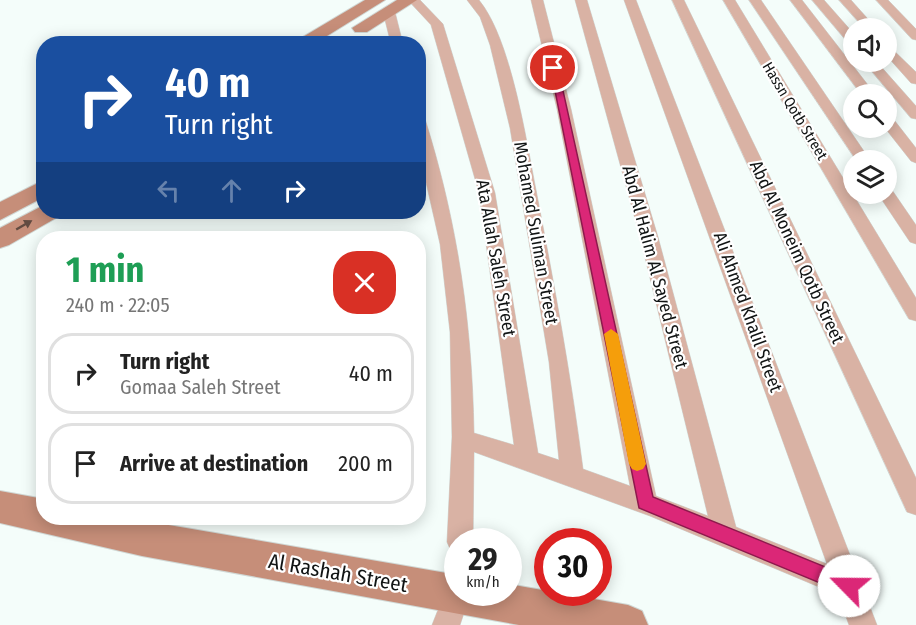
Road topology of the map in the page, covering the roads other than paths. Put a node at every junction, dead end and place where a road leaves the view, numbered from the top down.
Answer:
1 (409, 0) edge
2 (414, 0) edge
3 (473, 0) edge
4 (537, 0) edge
5 (581, 0) edge
6 (630, 0) edge
7 (678, 0) edge
8 (729, 0) edge
9 (755, 0) edge
10 (796, 0) edge
11 (819, 0) edge
12 (845, 0) edge
13 (882, 0) edge
14 (383, 6) edge
15 (861, 18) edge
16 (843, 29) edge
17 (335, 36) edge
18 (395, 36) edge
19 (916, 36) edge
20 (897, 59) edge
21 (879, 72) edge
22 (916, 80) edge
23 (860, 84) edge
24 (916, 115) edge
25 (897, 133) edge
26 (856, 150) edge
27 (426, 152) edge
28 (916, 158) edge
29 (36, 192) edge
30 (893, 204) edge
31 (0, 212) edge
32 (36, 218) edge
33 (916, 238) edge
34 (0, 239) edge
35 (916, 314) edge
36 (464, 439) junction
37 (527, 458) junction
38 (572, 475) junction
39 (645, 502) junction
40 (916, 504) edge
41 (0, 507) edge
42 (36, 514) edge
43 (82, 525) edge
44 (461, 528) edge
45 (725, 534) junction
46 (849, 586) junction
47 (444, 602) edge
48 (470, 606) edge
49 (627, 625) edge
50 (863, 625) edge

1 - 14 street
2 - 37 street, Ata Allah Saleh Street
3 - 38 street, Mohamed Suliman Street
4 - 39 street
5 - 45 street, Abd Al Halim Al Sayed Street
6 - 46 street, Ali Ahmed Khalil Street
7 - 40 street, Abd Al Moneim Qotb Street
8 - 35 street, Hassn Qotb Street
9 - 26 street
10 - 23 street
11 - 16 street
12 - 15 street
13 - 19 street
14 - 17 street
14 - 18 street
20 - 22 street
21 - 24 street
25 - 28 street
27 - 36 street
29 - 31 street
30 - 33 street
34 -> 32 street
36 - 37 street
36 - 44 street
37 - 38 street
38 - 39 street
39 - 45 street
41 - 42 street
43 - 47 street, Al Rashah Street
45 - 46 street
46 - 50 street, Ali Ahmed Khalil Street
48 - 49 street, Al Rashah Street

